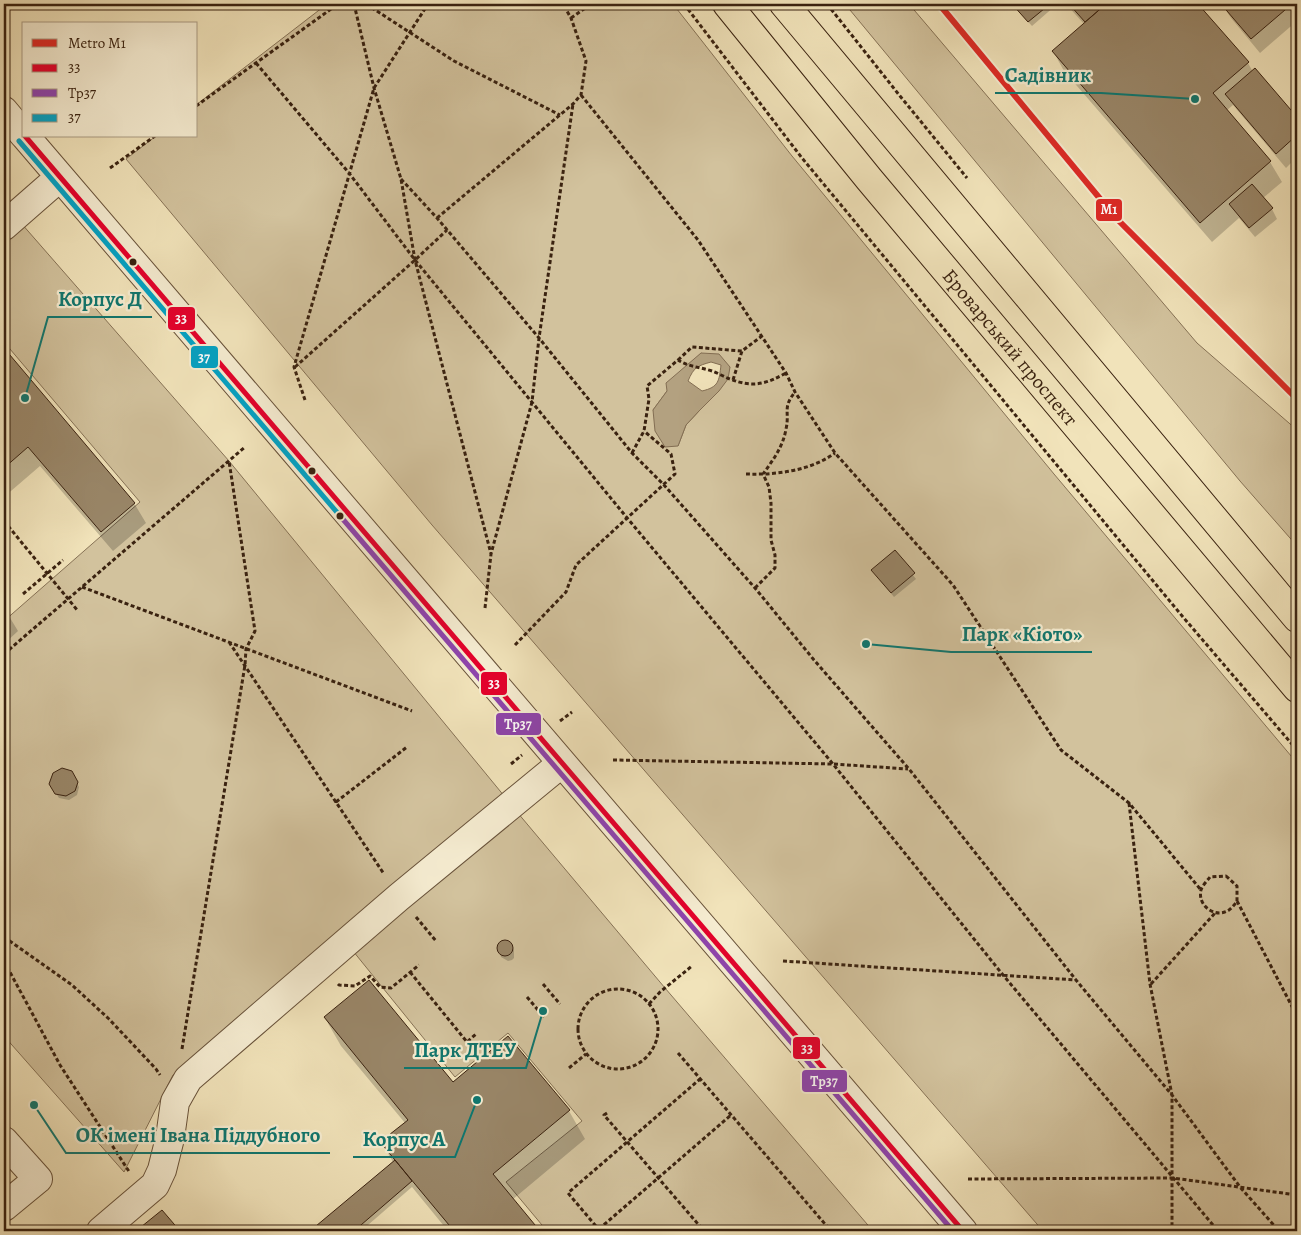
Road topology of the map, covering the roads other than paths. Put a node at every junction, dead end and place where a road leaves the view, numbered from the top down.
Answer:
1 (727, 4) edge
2 (784, 4) edge
3 (4, 112) edge
4 (22, 134) edge
5 (26, 138) edge
6 (60, 177) junction
7 (4, 226) edge
8 (1297, 618) edge
9 (1297, 688) edge
10 (562, 763) junction
11 (4, 1141) edge
12 (4, 1207) edge
13 (101, 1231) edge
14 (963, 1231) edge

1 - 9 highway, Броварський проспект
2 - 8 highway
3 - 4 street
5 - 6 street
6 - 7 street
6 - 10 street
10 - 13 street
10 - 14 street
11 - 12 street

